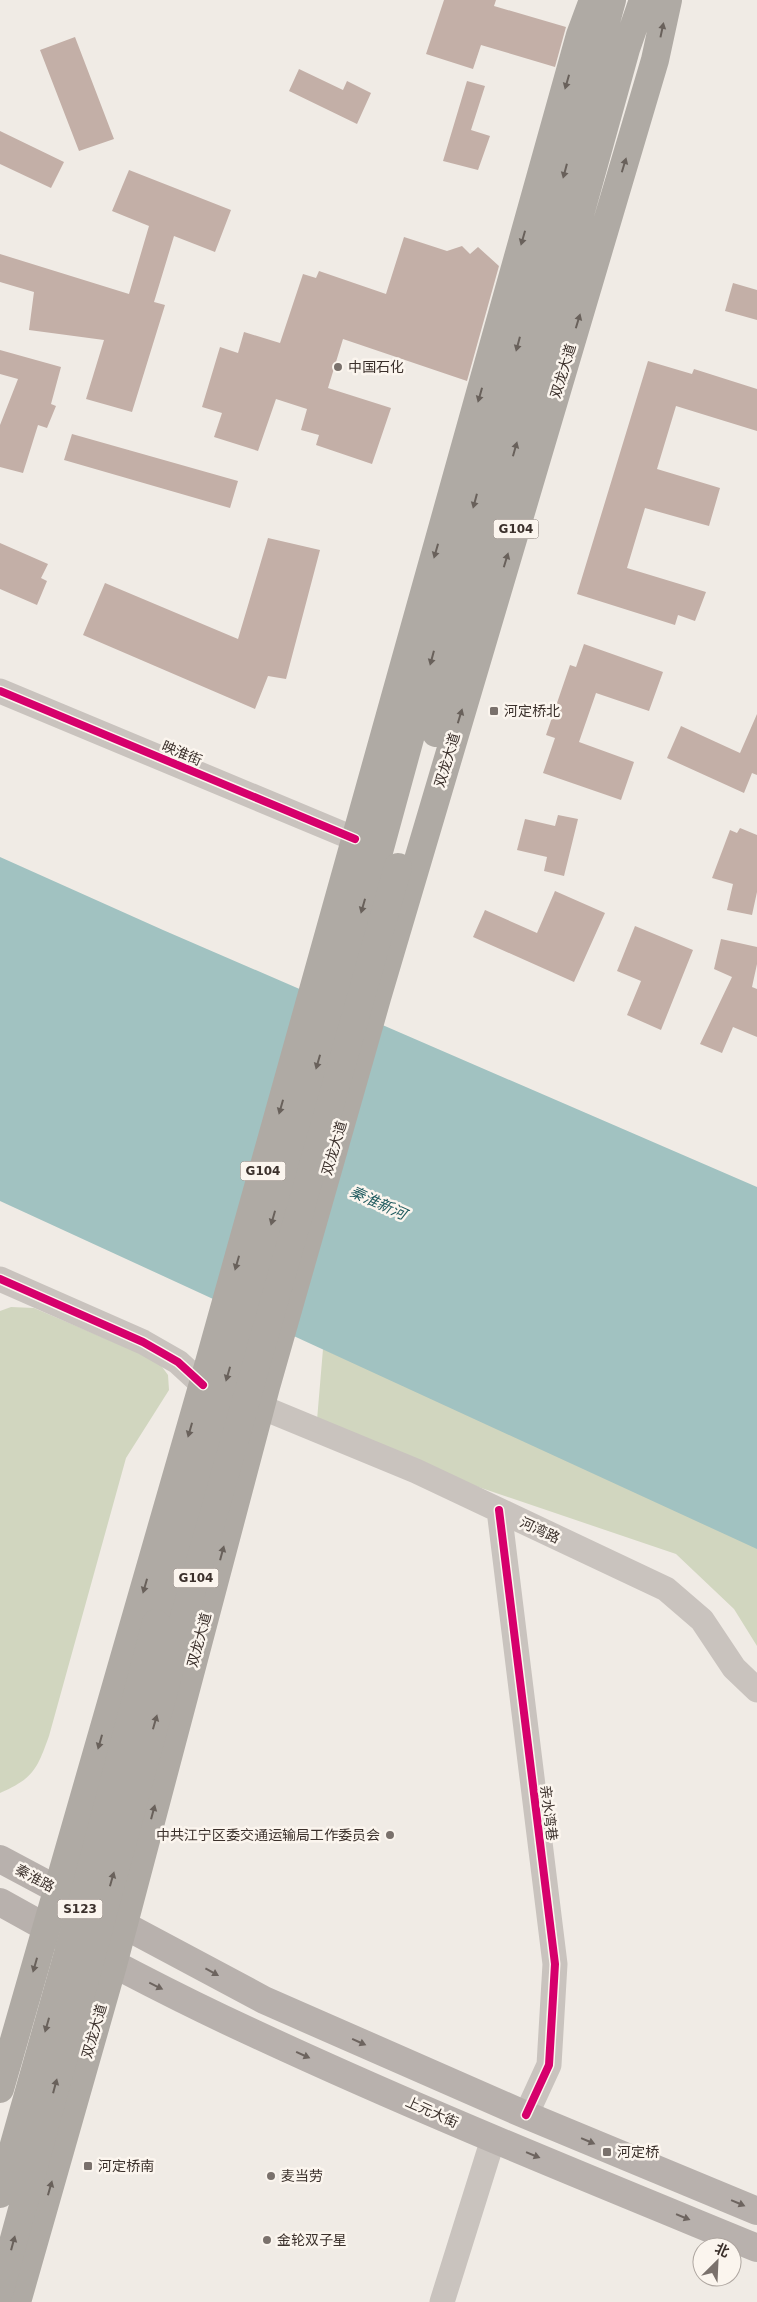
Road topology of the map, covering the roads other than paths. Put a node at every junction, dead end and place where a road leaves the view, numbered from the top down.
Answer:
1 (593, 0) edge
2 (612, 0) edge
3 (643, 0) edge
4 (668, 0) edge
5 (0, 691) edge
6 (355, 839) junction
7 (388, 863) junction
8 (0, 1279) edge
9 (206, 1375) junction
10 (263, 1397) junction
11 (499, 1510) junction
12 (156, 1624) joint
13 (757, 1690) edge
14 (0, 1860) edge
15 (57, 1889) junction
16 (0, 1902) edge
17 (123, 1924) junction
18 (46, 1928) junction
19 (113, 1964) junction
20 (0, 2090) edge
21 (526, 2115) junction
22 (493, 2139) junction
23 (0, 2194) edge
24 (757, 2211) edge
25 (757, 2248) edge
26 (0, 2290) edge
27 (18, 2302) edge
28 (442, 2302) edge

1 -> 6 highway, G104
2 -> 7 highway, G104
7 -> 3 highway, G104
10 -> 4 highway, 双龙大道 / G104
5 - 6 street, 映淮街
6 -> 9 highway, G104
7 -> 12 highway, G104
26 -> 7 highway, G104, bridge
8 - 9 street
9 -> 15 highway, G104
10 - 11 street, 河湾路
17 -> 10 highway, 双龙大道 / G104
11 - 13 street, 河湾路
11 - 21 street, 亲水湾巷
12 -> 23 highway, S123, bridge
14 - 15 main road, 秦淮路
15 - 17 main road, 秦淮路
15 - 18 highway, G104
16 - 18 main road
17 - 19 highway, 双龙大道 / G104
17 -> 21 main road
18 - 19 main road
18 -> 20 highway, G104
19 -> 22 main road, 上元大街
27 -> 19 highway, 双龙大道 / G104
21 -> 24 main road
22 -> 25 main road, 上元大街
22 - 28 street

